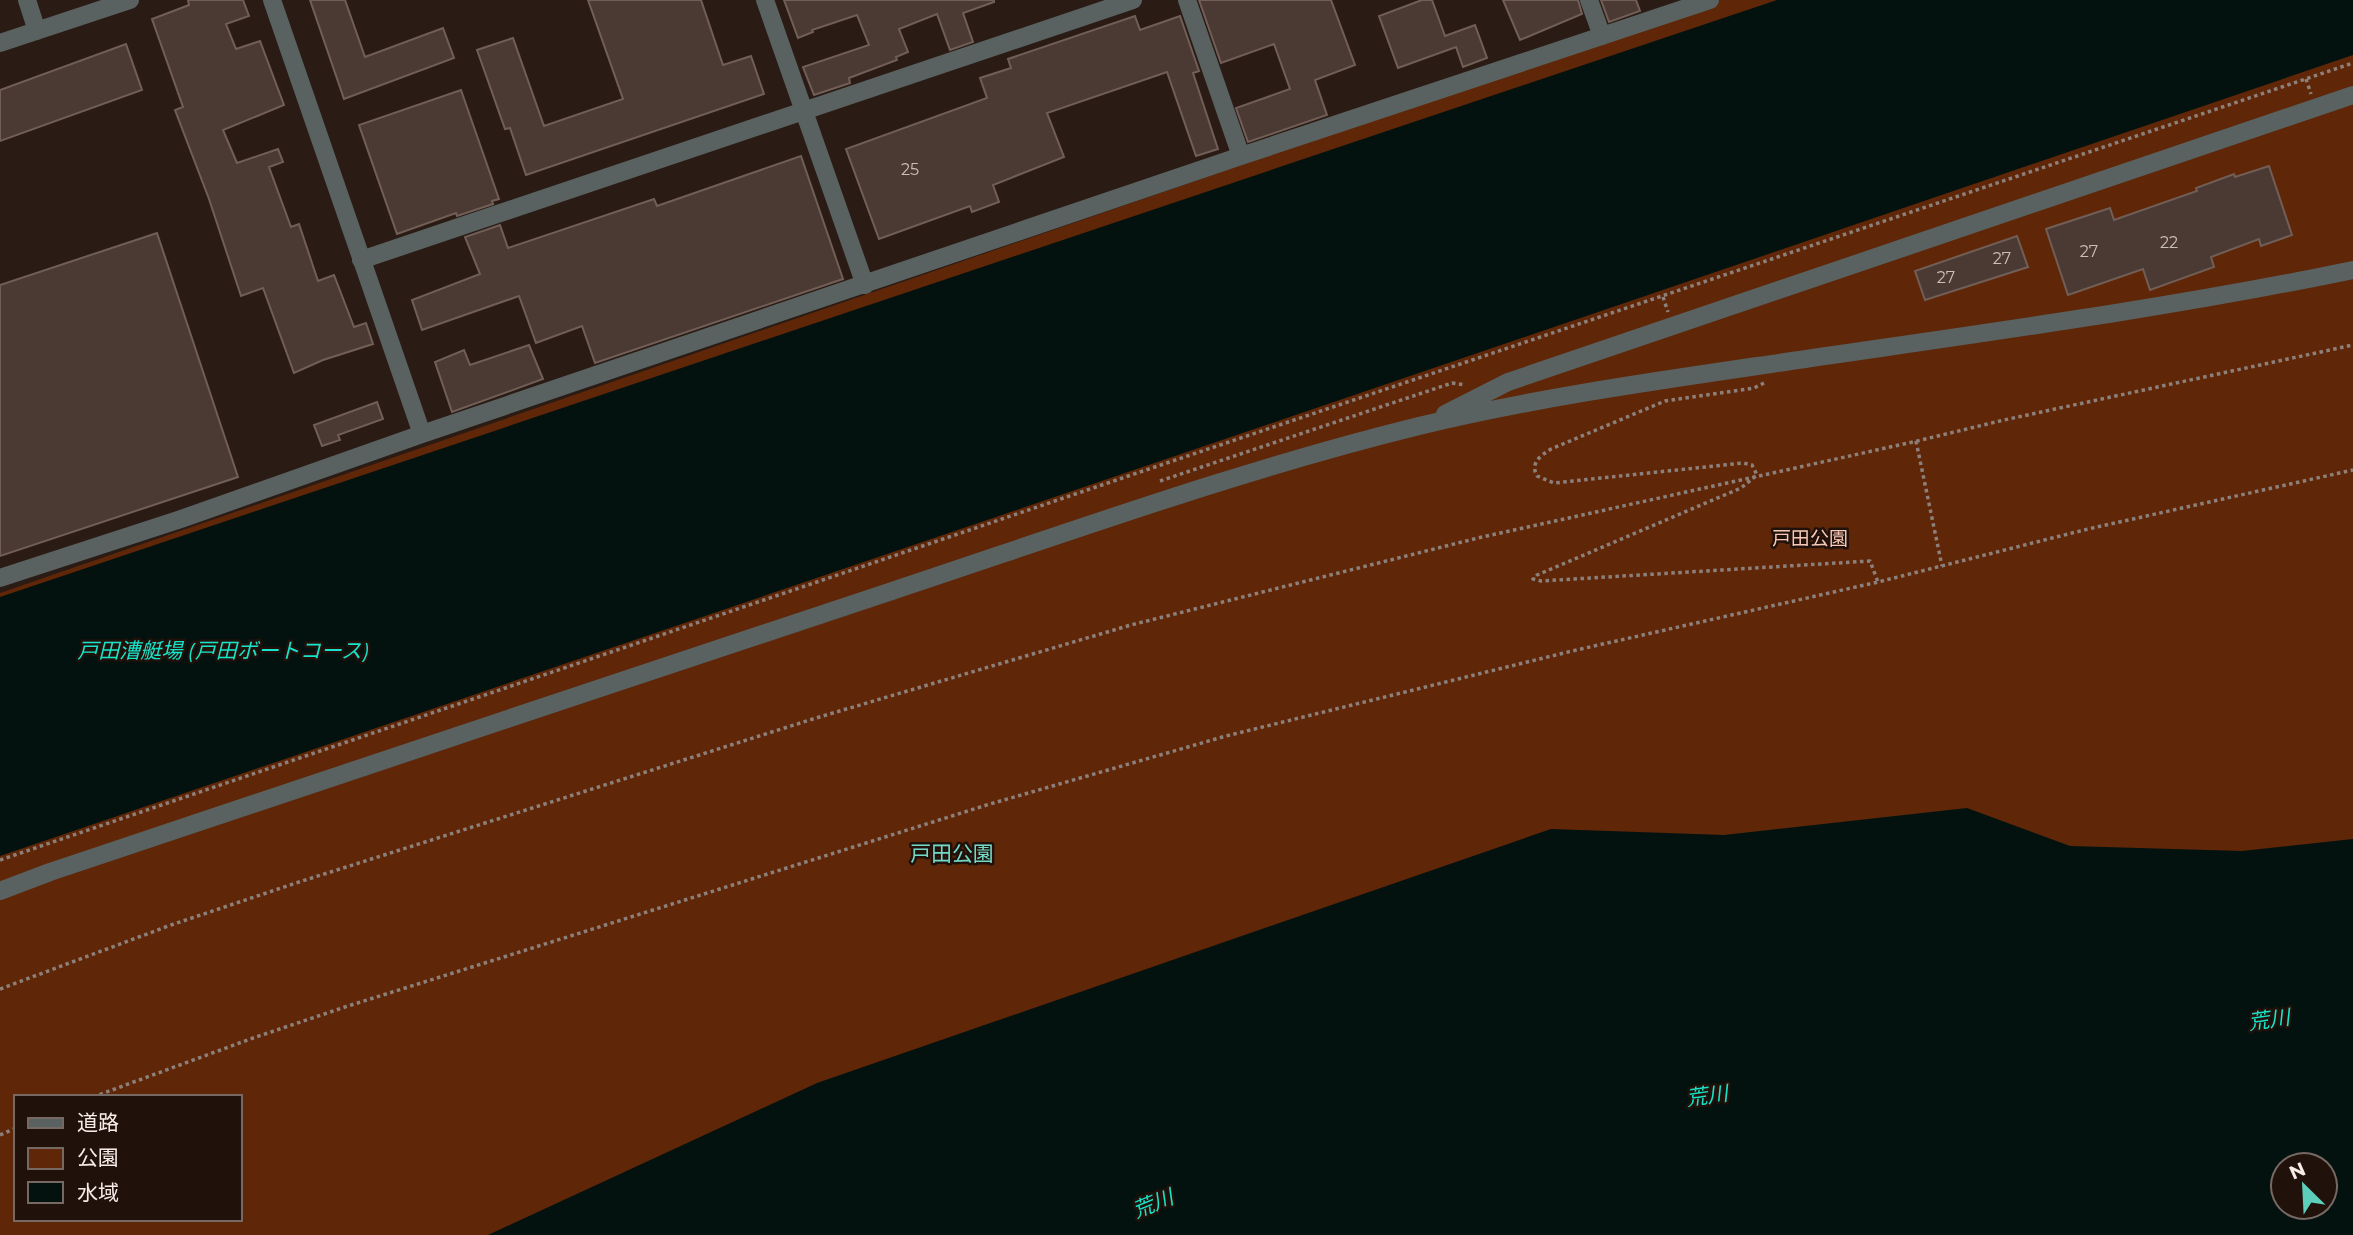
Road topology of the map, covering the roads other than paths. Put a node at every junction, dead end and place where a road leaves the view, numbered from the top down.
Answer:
1 (27, 0) edge
2 (130, 0) edge
3 (272, 0) edge
4 (765, 0) edge
5 (1133, 0) edge
6 (1187, 0) edge
7 (1589, 0) edge
8 (1710, 0) edge
9 (37, 31) junction
10 (1602, 36) junction
11 (0, 43) edge
12 (2353, 95) edge
13 (804, 112) junction
14 (1241, 156) junction
15 (361, 260) junction
16 (2353, 270) edge
17 (865, 285) junction
18 (1422, 426) junction
19 (422, 435) junction
20 (0, 578) edge
21 (0, 891) edge

1 - 9 street
2 - 9 street
3 - 15 street
4 - 13 street
5 - 13 street
6 - 14 street
7 - 10 street
8 - 10 street
9 - 11 street
10 - 14 street
12 - 18 street
13 - 15 street
13 - 17 street
14 - 17 street
15 - 19 street
16 - 18 street
17 - 19 street
18 - 21 street
19 - 20 street

